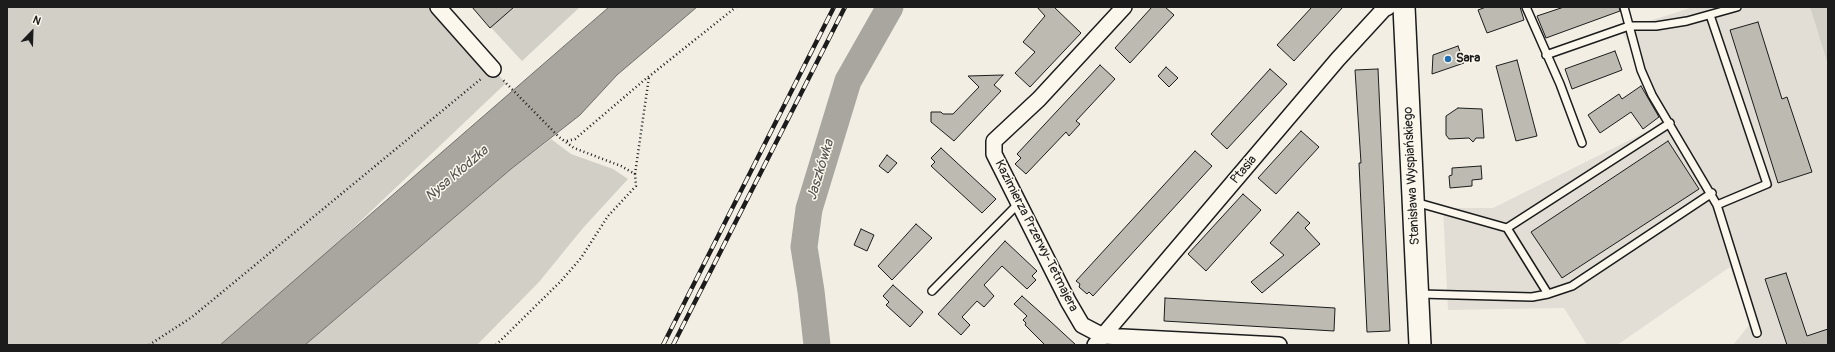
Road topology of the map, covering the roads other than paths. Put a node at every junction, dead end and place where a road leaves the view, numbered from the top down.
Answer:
1 (438, 7) edge
2 (1124, 7) edge
3 (1388, 7) edge
4 (1404, 7) edge
5 (1526, 7) edge
6 (1624, 7) edge
7 (1737, 7) edge
8 (1710, 15) junction
9 (1629, 26) junction
10 (1546, 55) junction
11 (491, 71) road end
12 (1670, 124) junction
13 (1582, 143) dead end
14 (1712, 193) junction
15 (1413, 202) junction
16 (1019, 203) junction
17 (1717, 205) junction
18 (1507, 228) junction
19 (932, 291) dead end
20 (1418, 294) junction
21 (1548, 294) junction
22 (1757, 333) dead end
23 (1099, 340) edge
24 (1278, 345) edge
25 (1420, 345) edge

1 - 11 street
2 - 16 street, Kazimierza Przerwy-Tetmajera
3 - 23 street, Ptasia
4 - 15 main road, Stanisława Wyspiańskiego
5 - 10 lane
6 - 9 lane
7 - 8 lane
8 - 9 lane
8 - 17 lane
9 - 10 lane
9 - 12 lane
10 - 13 lane
12 - 14 lane
12 - 18 lane
14 - 17 lane
14 - 21 lane
15 - 18 lane
15 - 20 main road, Stanisława Wyspiańskiego
16 - 19 lane
16 - 23 street, Kazimierza Przerwy-Tetmajera
17 - 22 lane
18 - 21 lane
20 - 21 lane
20 - 25 main road, Stanisława Wyspiańskiego
23 - 24 street

